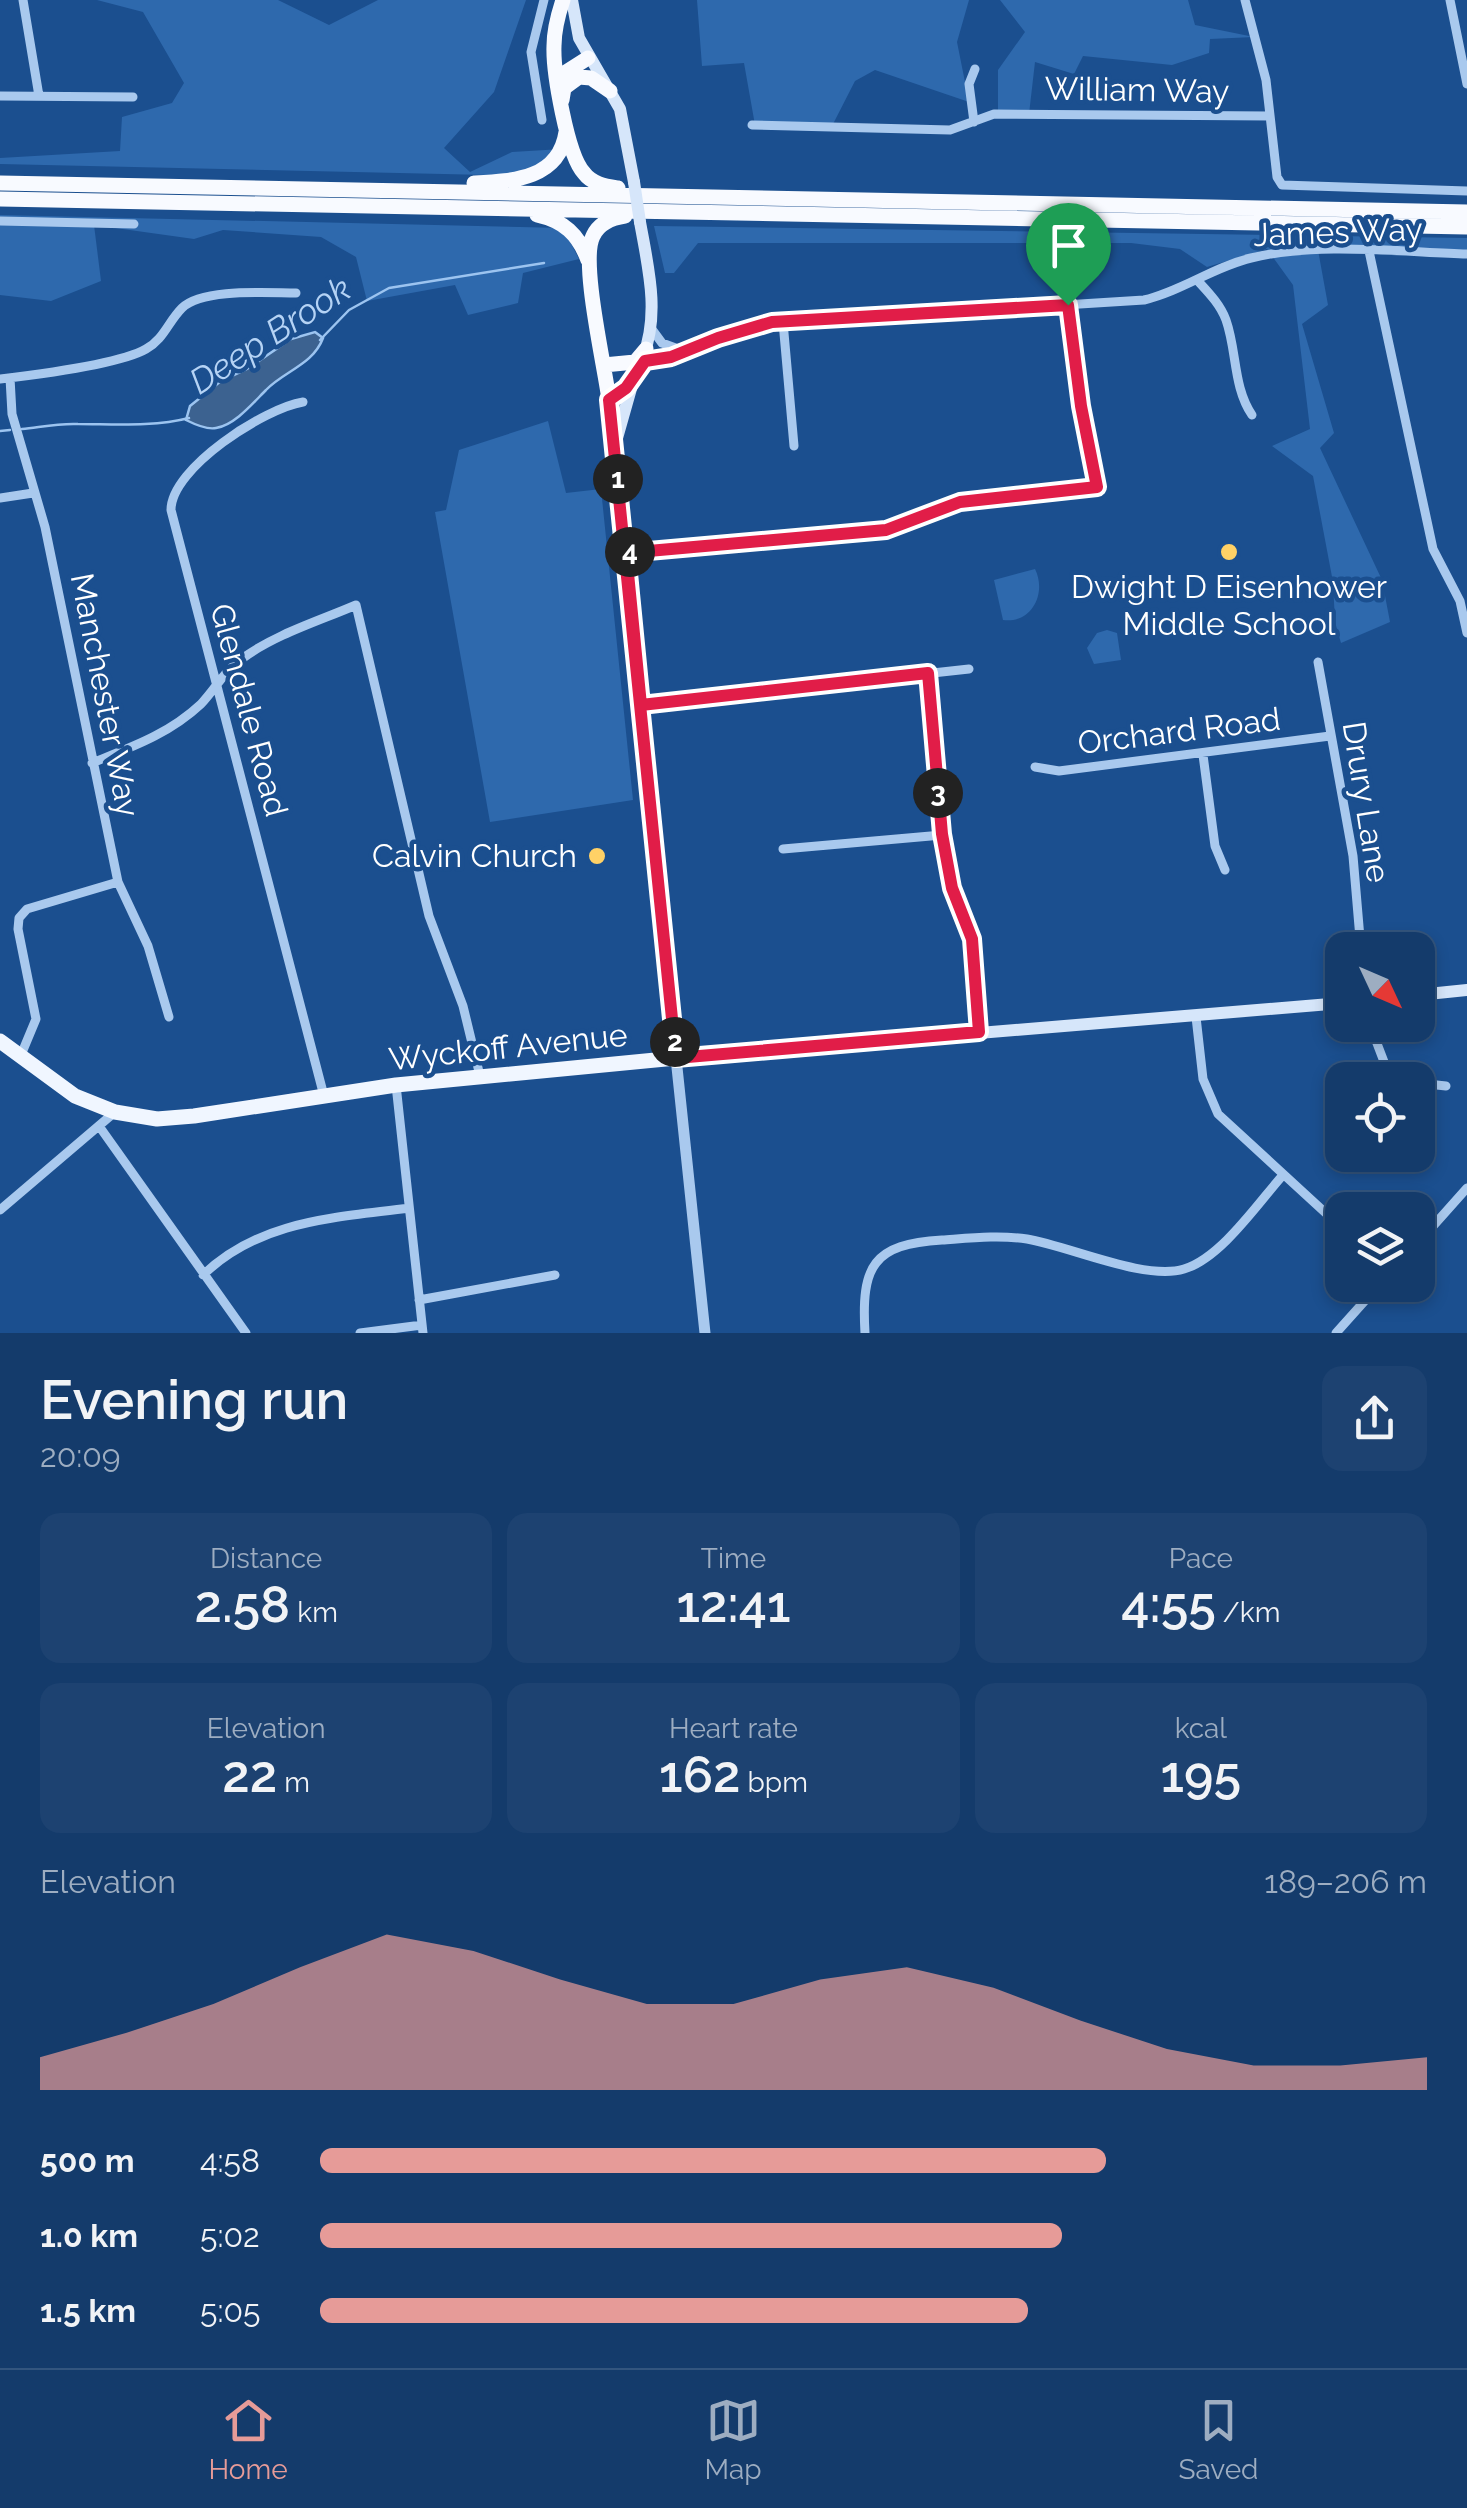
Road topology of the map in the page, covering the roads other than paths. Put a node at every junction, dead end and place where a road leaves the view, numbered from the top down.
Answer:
1 (23, 0) edge
2 (544, 0) edge
3 (563, 0) edge
4 (572, 0) edge
5 (1245, 0) edge
6 (1450, 0) edge
7 (586, 53) junction
8 (975, 69) dead end
9 (557, 80) junction
10 (1467, 84) edge
11 (610, 91) junction
12 (0, 96) edge
13 (39, 96) junction
14 (133, 98) dead end
15 (562, 100) junction
16 (1270, 116) junction
17 (542, 120) dead end
18 (974, 122) junction
19 (566, 123) junction
20 (752, 125) dead end
21 (0, 183) edge
22 (358, 190) junction
23 (1467, 190) edge
24 (762, 198) junction
25 (0, 199) edge
26 (448, 208) junction
27 (699, 212) junction
28 (1467, 212) edge
29 (0, 221) edge
30 (134, 224) dead end
31 (1467, 228) edge
32 (1369, 251) junction
33 (1467, 254) edge
34 (589, 264) junction
35 (1198, 280) junction
36 (296, 294) dead end
37 (1068, 305) junction
38 (783, 322) junction
39 (651, 327) junction
40 (684, 350) junction
41 (643, 356) junction
42 (604, 365) junction
43 (5, 378) edge
44 (609, 400) junction
45 (303, 402) dead end
46 (1252, 414) dead end
47 (794, 446) dead end
48 (616, 464) junction
49 (33, 493) junction
50 (0, 498) edge
51 (626, 553) junction
52 (1467, 632) edge
53 (1318, 662) dead end
54 (969, 670) dead end
55 (928, 673) junction
56 (216, 683) junction
57 (641, 705) junction
58 (1330, 736) junction
59 (1203, 754) junction
60 (92, 763) junction
61 (1035, 766) dead end
62 (942, 834) junction
63 (782, 849) dead end
64 (1225, 870) dead end
65 (118, 882) junction
66 (1359, 932) edge
67 (1467, 990) edge
68 (1435, 994) edge
69 (1325, 1005) edge
70 (1196, 1017) junction
71 (170, 1018) dead end
72 (979, 1032) junction
73 (0, 1041) edge
74 (21, 1055) junction
75 (676, 1058) junction
76 (480, 1076) junction
77 (396, 1085) junction
78 (1435, 1085) edge
79 (1446, 1086) dead end
80 (324, 1096) junction
81 (115, 1112) junction
82 (99, 1126) junction
83 (1283, 1174) junction
84 (1467, 1188) edge
85 (409, 1208) junction
86 (0, 1210) edge
87 (1325, 1212) edge
88 (1435, 1223) edge
89 (203, 1274) junction
90 (556, 1275) dead end
91 (419, 1300) junction
92 (1364, 1302) edge
93 (422, 1329) edge
94 (246, 1333) edge
95 (360, 1333) edge
96 (705, 1333) edge
97 (865, 1333) edge
98 (1336, 1333) edge

1 - 13 street
2 - 17 street
3 - 9 highway
4 - 7 main road
5 - 16 street
6 - 10 street
7 - 9 highway
7 - 11 main road
7 - 15 highway
8 - 18 street
9 - 15 highway
11 - 15 highway
11 - 39 main road, bridge
12 - 13 street
13 - 14 street
15 - 19 highway
16 - 18 street, William Way
16 - 23 street, William Way
18 - 20 street, William Way
19 - 22 highway
19 - 24 highway
21 - 22 highway
22 - 24 highway
24 - 28 highway
25 - 26 highway
26 - 27 highway
26 - 34 highway
27 - 31 highway
27 - 34 highway
29 - 30 street
32 - 33 street, James Way
32 - 35 street, James Way
32 - 52 street
34 - 42 highway
35 - 37 street, James Way
35 - 46 street
36 - 43 street
37 - 38 street, James Way
37 - 51 street
38 - 40 street, James Way
38 - 47 street
39 - 40 street
39 - 41 main road
40 - 41 street, James Way
41 - 42 highway
41 - 44 main road
41 - 48 main road
42 - 44 highway
43 - 49 street, Manchester Way
44 - 48 main road
45 - 56 street, Glendale Road
48 - 51 main road
49 - 50 street
49 - 60 street, Manchester Way
51 - 57 main road
53 - 58 street, Drury Lane
54 - 55 street
55 - 57 street
55 - 62 street
56 - 60 street
56 - 76 street
56 - 80 street, Glendale Road
57 - 75 main road
58 - 59 street, Orchard Road
58 - 66 street, Drury Lane
59 - 61 street, Orchard Road
59 - 64 street
60 - 65 street, Manchester Way
62 - 63 street
62 - 72 street
65 - 71 street, Manchester Way
65 - 74 street
67 - 68 main road
69 - 70 main road, Wyckoff Avenue
70 - 72 main road, Wyckoff Avenue
70 - 83 street
72 - 75 main road, Wyckoff Avenue
73 - 74 main road, Wyckoff Avenue
74 - 81 main road, Wyckoff Avenue
75 - 76 main road, Wyckoff Avenue
75 - 96 street
76 - 77 main road, Wyckoff Avenue
77 - 80 main road, Wyckoff Avenue
77 - 85 street
78 - 79 street
80 - 81 main road, Wyckoff Avenue
81 - 82 street
82 - 86 street
82 - 89 street
83 - 87 street
83 - 97 street
84 - 88 street
85 - 89 street
85 - 91 street
89 - 94 street
90 - 91 street
91 - 93 street
92 - 98 street
93 - 95 street

